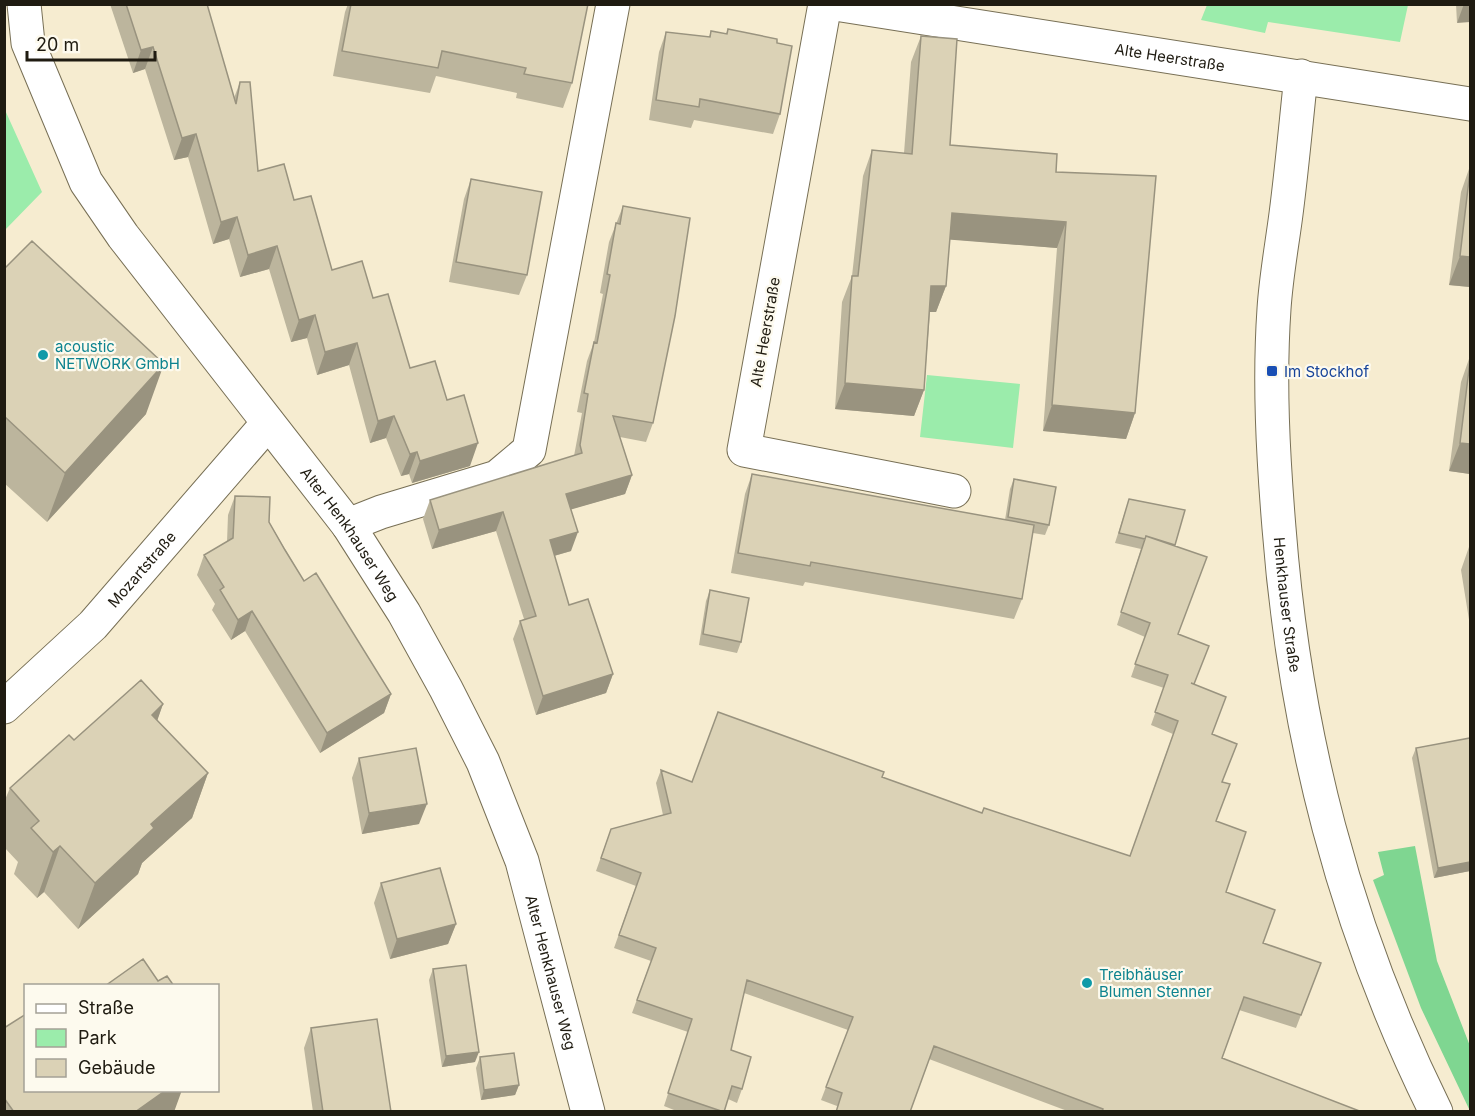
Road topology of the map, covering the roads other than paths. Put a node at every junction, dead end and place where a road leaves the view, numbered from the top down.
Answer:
1 (24, 4) edge
2 (613, 4) edge
3 (825, 4) edge
4 (835, 4) edge
5 (1301, 76) junction
6 (1470, 104) edge
7 (268, 423) junction
8 (954, 490) dead end
9 (348, 525) junction
10 (4, 707) edge
11 (588, 1112) edge
12 (1436, 1112) edge

1 - 7 street, Alter Henkhauser Weg
2 - 9 street
3 - 8 street, Alte Heerstraße
4 - 5 street, Alte Heerstraße
5 - 6 street, Alte Heerstraße
5 - 12 street, Henkhauser Straße
7 - 9 street, Alter Henkhauser Weg
7 - 10 street, Mozartstraße
9 - 11 street, Alter Henkhauser Weg

